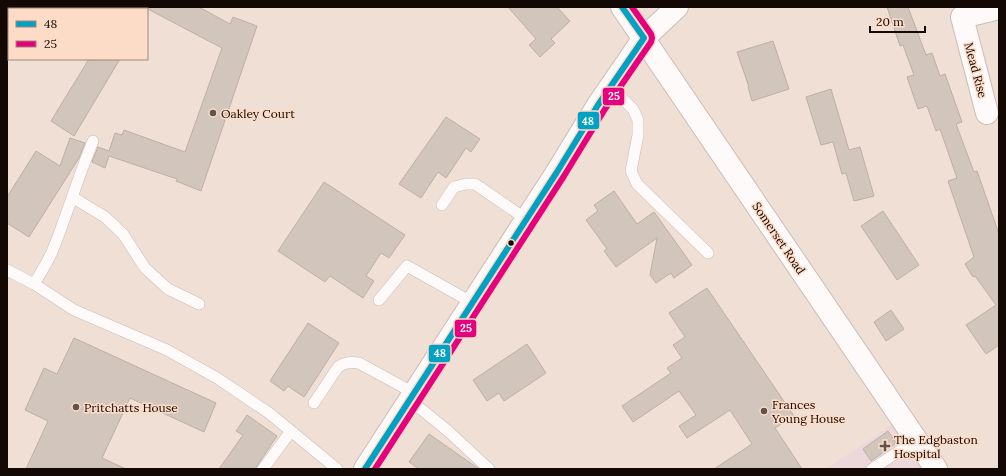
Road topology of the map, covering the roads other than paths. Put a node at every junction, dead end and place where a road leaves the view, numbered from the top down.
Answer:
1 (622, 7) edge
2 (677, 7) edge
3 (999, 8) edge
4 (644, 38) junction
5 (610, 87) junction
6 (987, 113) dead end
7 (93, 141) dead end
8 (72, 197) junction
9 (442, 205) dead end
10 (526, 219) junction
11 (708, 253) dead end
12 (7, 270) edge
13 (34, 284) junction
14 (379, 300) dead end
15 (472, 303) junction
16 (199, 304) dead end
17 (412, 396) junction
18 (314, 403) dead end
19 (291, 431) junction
20 (916, 440) junction
21 (263, 469) edge
22 (337, 469) edge
23 (365, 469) edge
24 (490, 469) edge
25 (872, 469) edge
26 (936, 469) edge

1 - 4 street, Somerset Road
2 - 4 street
3 - 6 street, Mead Rise
4 - 5 street
4 - 20 street, Somerset Road
5 - 10 street
5 - 11 lane
7 - 8 lane
8 - 13 lane
8 - 16 lane
9 - 10 lane
10 - 15 street
12 - 13 lane
13 - 19 lane
14 - 15 lane
15 - 17 street
17 - 18 lane
17 - 23 street
17 - 24 lane
19 - 21 lane
19 - 22 lane
20 - 25 lane
20 - 26 street, Somerset Road

